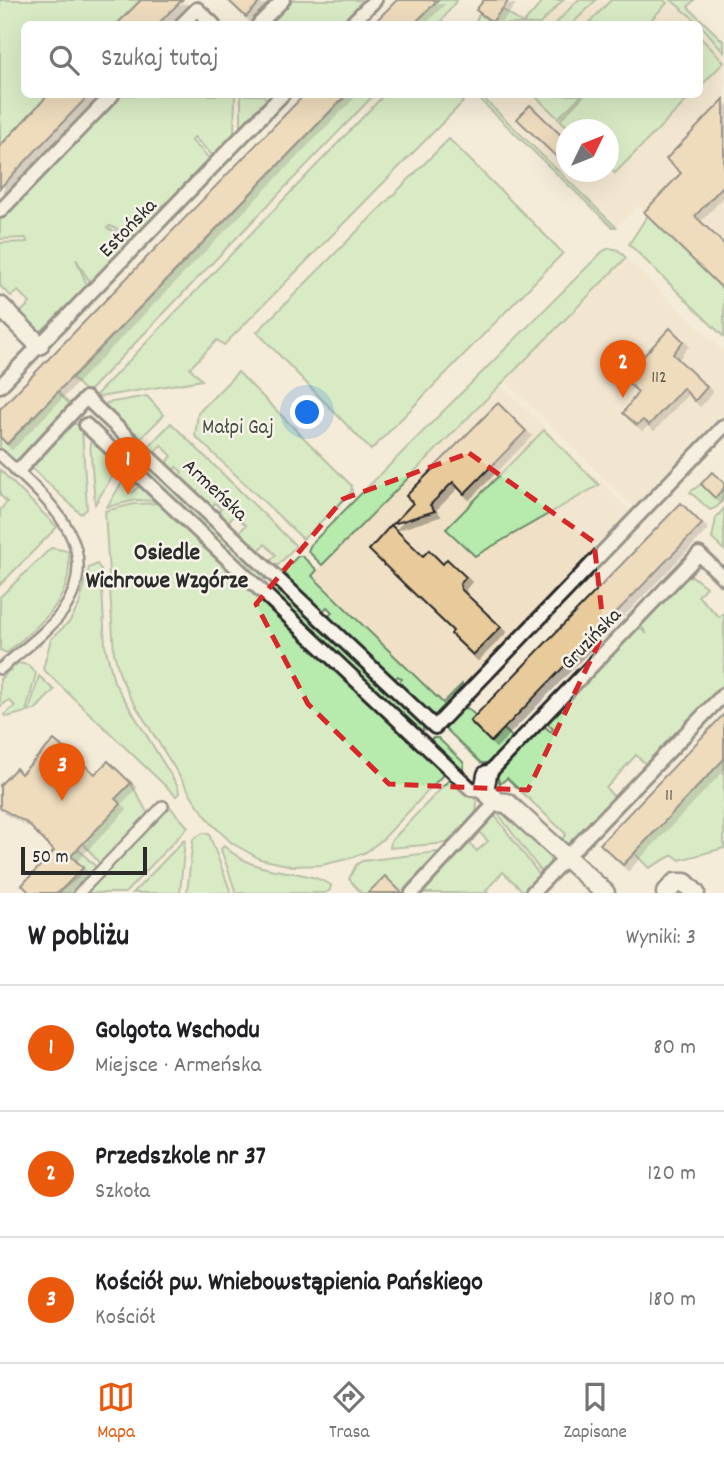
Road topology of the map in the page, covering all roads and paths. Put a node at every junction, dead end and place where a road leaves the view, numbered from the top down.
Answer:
1 (283, 0) edge
2 (375, 0) edge
3 (185, 21) edge
4 (210, 21) edge
5 (262, 21) edge
6 (354, 21) edge
7 (110, 98) edge
8 (279, 98) edge
9 (0, 211) edge
10 (0, 306) edge
11 (13, 319) junction
12 (0, 333) edge
13 (39, 345) junction
14 (0, 386) edge
15 (86, 425) dead end
16 (724, 426) edge
17 (0, 455) edge
18 (18, 471) junction
19 (724, 578) edge
20 (0, 669) edge
21 (724, 694) edge
22 (490, 794) junction
23 (163, 806) dead end
24 (566, 858) junction
25 (79, 893) edge
26 (412, 893) edge
27 (532, 893) edge
28 (605, 893) edge
29 (666, 893) edge
30 (695, 893) edge

1 - 5 street
2 - 6 street
3 - 4 street
7 - 9 street
8 - 13 street, Estońska
10 - 11 street
11 - 12 street
11 - 13 street
13 - 14 street, Estońska
15 - 22 street, Armeńska
16 - 18 street, Armeńska
17 - 18 lane
18 - 20 lane
19 - 22 street, Gruzińska
21 - 24 street
22 - 24 street, Armeńska
22 - 26 street
23 - 25 lane
24 - 27 street
24 - 28 street, Armeńska
29 - 30 street

